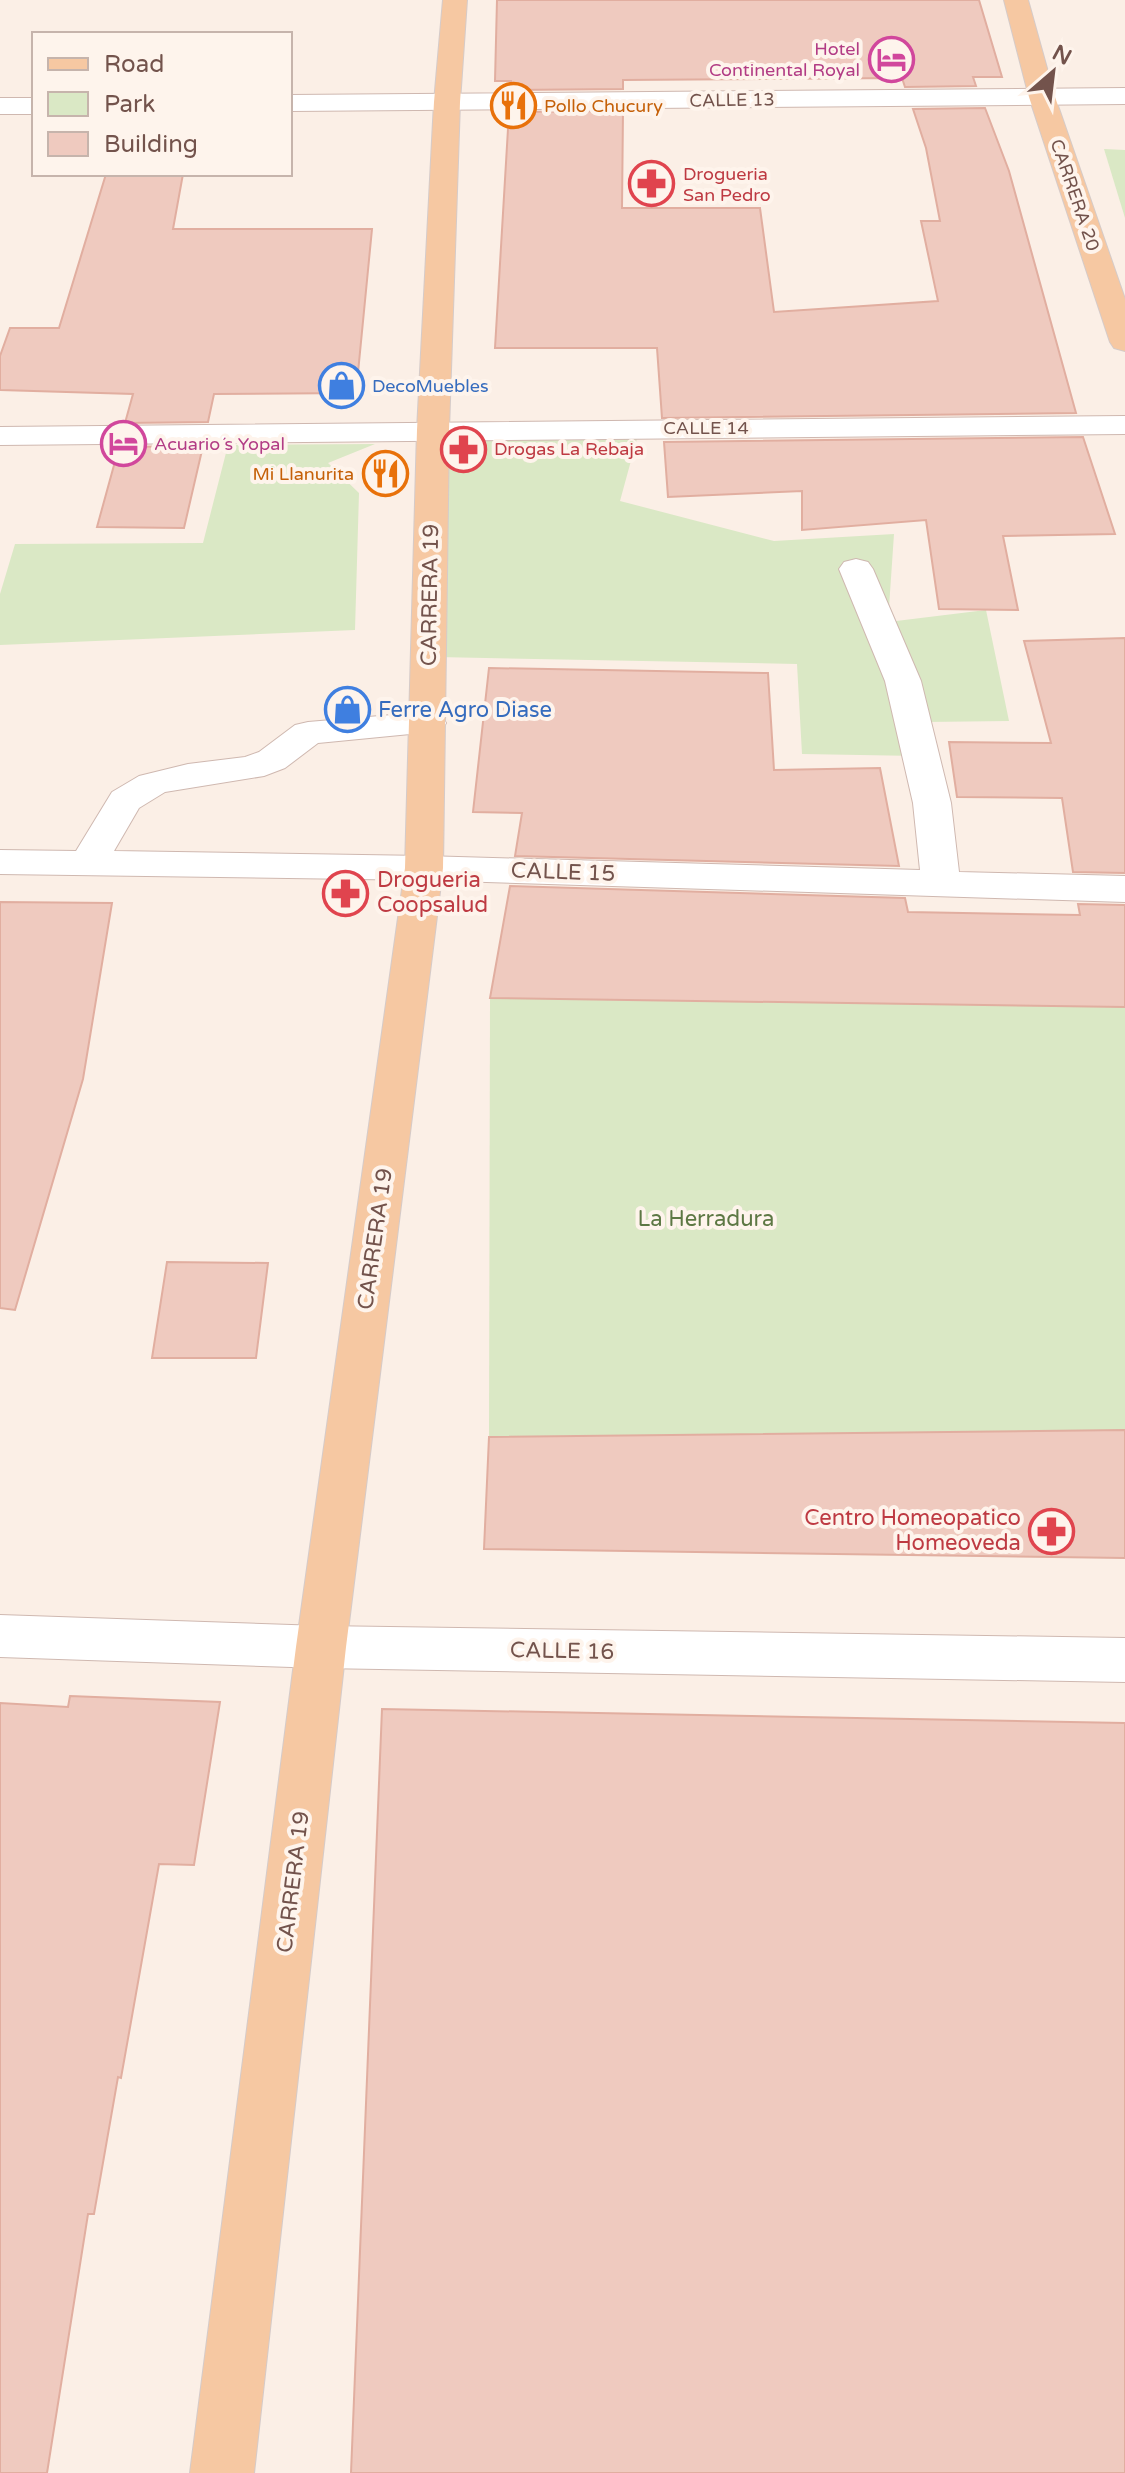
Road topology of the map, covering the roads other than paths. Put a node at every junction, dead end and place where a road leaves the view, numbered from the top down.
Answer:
1 (455, 0) edge
2 (1016, 0) edge
3 (1125, 96) edge
4 (1042, 97) junction
5 (447, 102) junction
6 (292, 103) edge
7 (0, 106) edge
8 (32, 106) edge
9 (1125, 342) edge
10 (1125, 425) edge
11 (433, 430) junction
12 (0, 436) edge
13 (856, 569) dead end
14 (428, 723) junction
15 (0, 862) edge
16 (88, 863) junction
17 (424, 868) junction
18 (941, 884) junction
19 (1125, 889) edge
20 (0, 1636) edge
21 (321, 1647) junction
22 (1125, 1660) edge
23 (222, 2473) edge

1 - 5 main road, CARRERA 19
2 - 4 main road, CARRERA 20
3 - 4 street, CALLE 13
4 - 5 street, CALLE 13
4 - 9 main road, CARRERA 20
5 - 6 street, CALLE 13
5 - 11 main road, CARRERA 19
7 - 8 street
10 - 11 street, CALLE 14
11 - 12 street, CALLE 14
11 - 14 main road, CARRERA 19
13 - 18 street
14 - 16 street
14 - 17 main road, CARRERA 19
15 - 16 street, CALLE 15
16 - 17 street, CALLE 15
17 - 18 street, CALLE 15
17 - 21 main road, CARRERA 19
18 - 19 street, CALLE 15
20 - 21 street, CALLE 16
21 - 22 street, CALLE 16
21 - 23 main road, CARRERA 19

